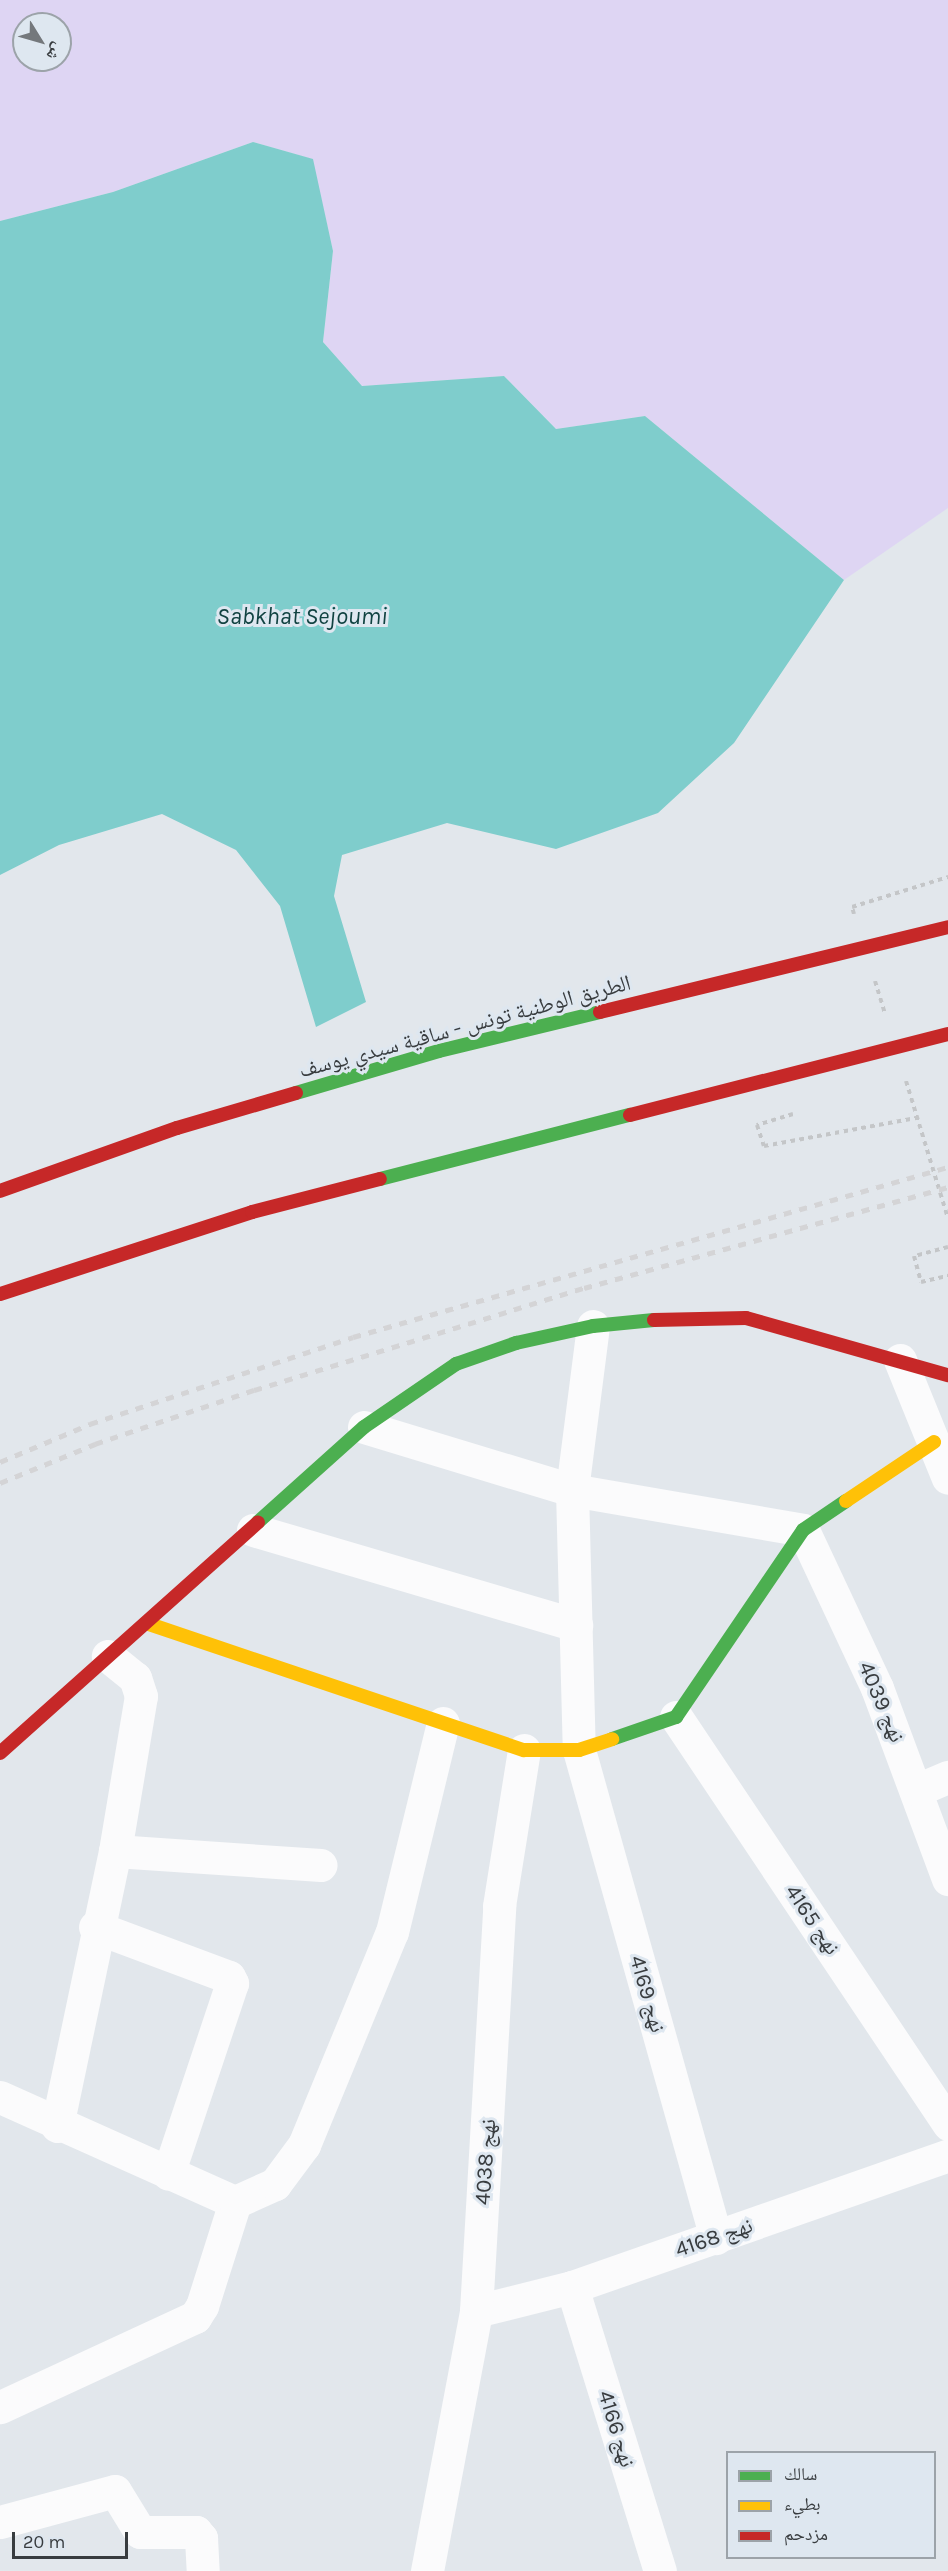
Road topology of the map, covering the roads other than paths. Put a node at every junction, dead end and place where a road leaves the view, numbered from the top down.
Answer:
1 (948, 927) edge
2 (948, 1034) edge
3 (0, 1191) edge
4 (0, 1294) edge
5 (593, 1326) junction
6 (900, 1360) junction
7 (948, 1375) edge
8 (364, 1427) junction
9 (934, 1442) junction
10 (948, 1478) edge
11 (572, 1490) junction
12 (253, 1530) junction
13 (803, 1530) junction
14 (146, 1623) junction
15 (576, 1625) junction
16 (108, 1656) junction
17 (676, 1717) junction
18 (443, 1723) junction
19 (524, 1750) junction
20 (579, 1750) junction
21 (0, 1753) edge
22 (948, 1777) edge
23 (917, 1790) junction
24 (115, 1851) junction
25 (321, 1865) dead end
26 (948, 1879) edge
27 (95, 1927) junction
28 (0, 2097) edge
29 (948, 2124) edge
30 (57, 2126) junction
31 (948, 2155) edge
32 (168, 2174) junction
33 (235, 2202) junction
34 (716, 2238) junction
35 (572, 2287) junction
36 (476, 2311) junction
37 (0, 2407) edge
38 (0, 2523) edge
39 (203, 2571) edge
40 (428, 2571) edge
41 (660, 2571) edge

1 - 3 main road, الطريق الوطنية تونس - ساقية سيدي يوسف
2 - 4 main road
5 - 6 main road
5 - 8 main road
5 - 11 street, نهج 4169
6 - 7 main road
6 - 9 street
8 - 11 street
8 - 12 main road
9 - 10 street
9 - 13 main road
11 - 13 street
11 - 15 street, نهج 4169
12 - 14 main road
12 - 15 street
13 - 17 main road
13 - 23 street, نهج 4039
14 - 16 main road
14 - 18 main road
15 - 20 street, نهج 4169
16 - 21 main road
16 - 24 street
17 - 20 main road
17 - 29 street, نهج 4165
18 - 19 main road
18 - 33 street
19 - 20 main road
19 - 36 street, نهج 4038
20 - 34 street, نهج 4169
22 - 23 street
23 - 26 street, نهج 4039
24 - 25 street
24 - 27 street
27 - 30 street
27 - 32 street
28 - 30 street
30 - 32 street
31 - 34 street, نهج 4168
32 - 33 street
33 - 37 street
34 - 35 street, نهج 4168
35 - 36 street, نهج 4168
35 - 41 street, نهج 4166
36 - 40 street, نهج 4038
38 - 39 street

